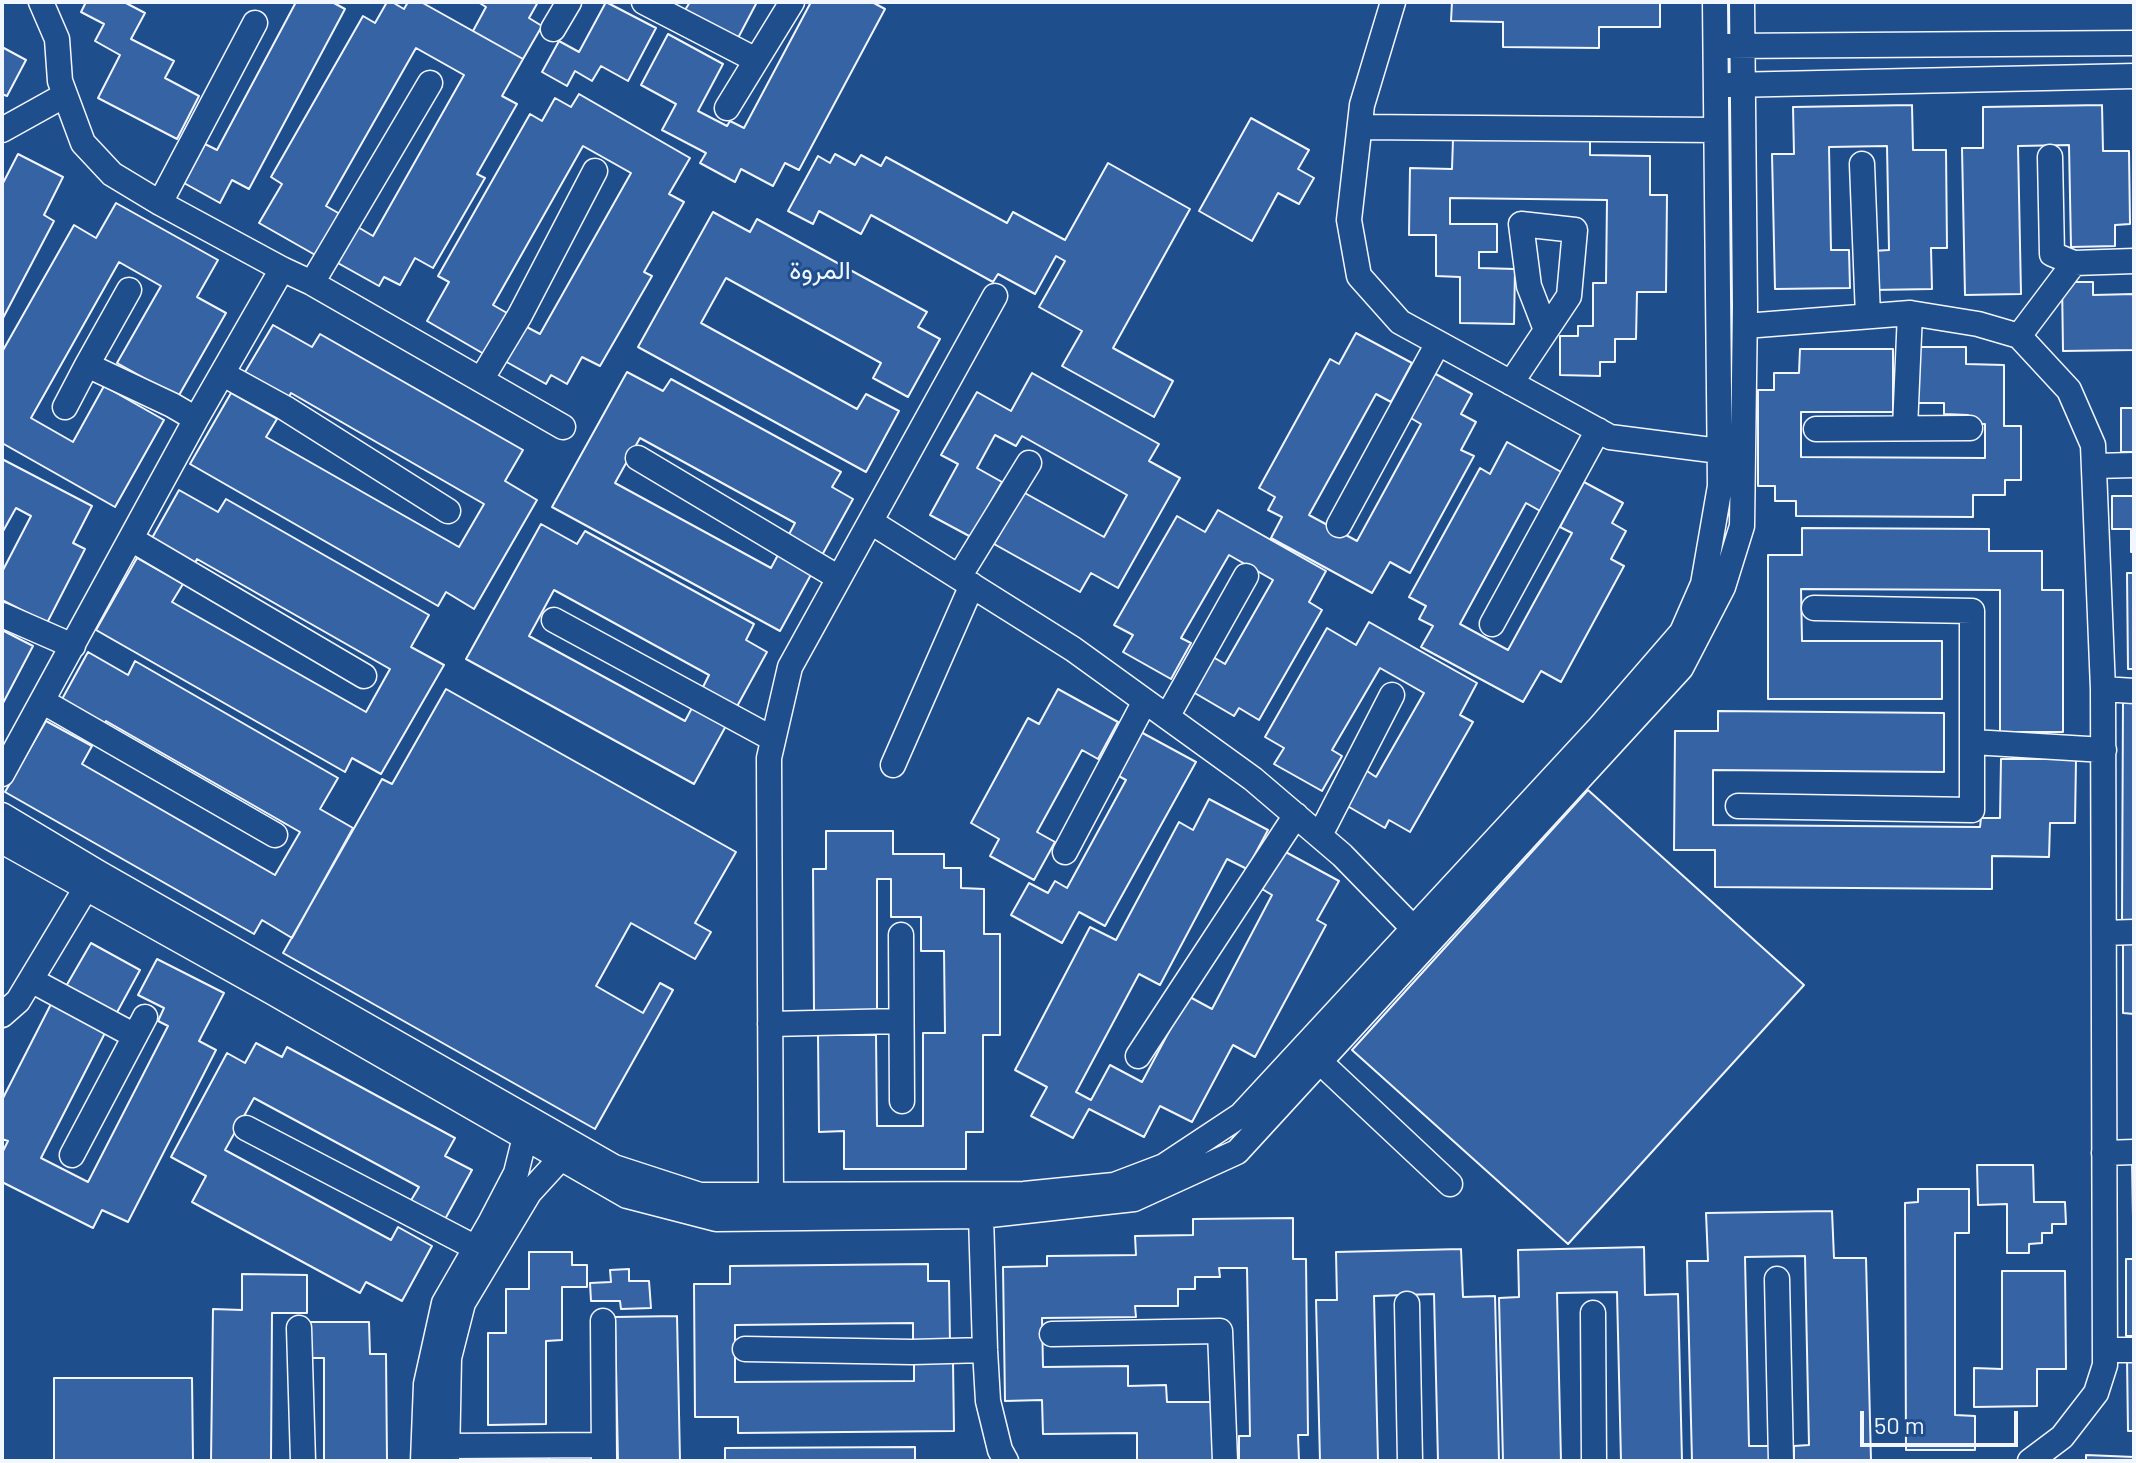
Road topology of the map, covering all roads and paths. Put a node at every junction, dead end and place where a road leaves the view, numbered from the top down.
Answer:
1 (41, 2) edge
2 (569, 2) edge
3 (644, 2) edge
4 (792, 2) edge
5 (1393, 2) edge
6 (1715, 2) edge
7 (1742, 2) edge
8 (255, 23) dead end
9 (553, 29) dead end
10 (2134, 43) edge
11 (1715, 46) junction
12 (1744, 46) junction
13 (756, 60) junction
14 (2134, 76) edge
15 (430, 83) dead end
16 (1716, 85) junction
17 (1743, 85) junction
18 (65, 95) junction
19 (727, 108) dead end
20 (1360, 127) junction
21 (2, 130) edge
22 (1716, 130) junction
23 (2050, 157) dead end
24 (1862, 164) dead end
25 (595, 171) dead end
26 (160, 203) junction
27 (2134, 261) edge
28 (2074, 263) junction
29 (282, 269) junction
30 (312, 283) junction
31 (129, 290) dead end
32 (995, 296) dead end
33 (1910, 313) junction
34 (1868, 316) junction
35 (1745, 326) junction
36 (1546, 330) dead end
37 (2019, 336) junction
38 (1438, 343) junction
39 (87, 365) junction
40 (223, 374) junction
41 (481, 380) junction
42 (1511, 383) junction
43 (65, 407) dead end
44 (196, 419) junction
45 (563, 427) dead end
46 (1905, 428) junction
47 (1970, 428) dead end
48 (1816, 429) dead end
49 (1598, 430) junction
50 (1719, 451) junction
51 (638, 458) dead end
52 (1029, 463) dead end
53 (2134, 465) edge
54 (2094, 466) junction
55 (448, 511) dead end
56 (871, 522) junction
57 (1339, 525) dead end
58 (131, 539) junction
59 (1246, 576) dead end
60 (839, 578) junction
61 (965, 581) junction
62 (1814, 608) dead end
63 (2, 615) edge
64 (554, 620) dead end
65 (1492, 624) dead end
66 (73, 646) junction
67 (364, 676) dead end
68 (2103, 689) junction
69 (2134, 691) edge
70 (1392, 695) dead end
71 (42, 701) junction
72 (1145, 701) junction
73 (1167, 717) junction
74 (773, 739) junction
75 (1973, 742) junction
76 (2104, 750) junction
77 (893, 765) dead end
78 (2, 774) edge
79 (1738, 806) dead end
80 (2, 815) edge
81 (1296, 815) junction
82 (275, 835) dead end
83 (1320, 835) junction
84 (2, 841) edge
85 (1065, 852) dead end
86 (86, 888) junction
87 (1413, 928) junction
88 (2134, 932) edge
89 (2104, 933) junction
90 (901, 935) dead end
91 (31, 980) junction
92 (2, 1015) edge
93 (901, 1021) junction
94 (770, 1024) junction
95 (1138, 1056) dead end
96 (1319, 1061) junction
97 (902, 1101) dead end
98 (246, 1128) dead end
99 (525, 1137) junction
100 (2134, 1152) edge
101 (2104, 1153) junction
102 (72, 1155) dead end
103 (561, 1158) junction
104 (1450, 1184) dead end
105 (771, 1195) junction
106 (981, 1216) junction
107 (476, 1248) junction
108 (1777, 1279) dead end
109 (1407, 1304) dead end
110 (1593, 1313) dead end
111 (603, 1321) dead end
112 (299, 1328) dead end
113 (1052, 1334) dead end
114 (745, 1349) dead end
115 (985, 1350) junction
116 (2105, 1350) junction
117 (2134, 1350) edge
118 (447, 1453) edge
119 (604, 1453) edge
120 (303, 1461) edge
121 (423, 1461) edge
122 (1006, 1461) edge
123 (1225, 1461) edge
124 (1410, 1461) edge
125 (1594, 1461) edge
126 (1781, 1461) edge
127 (2031, 1461) edge

1 - 18 street
2 - 9 street
3 - 13 street
4 - 13 street
5 - 20 street
6 - 11 street
7 - 12 street
8 - 26 street
10 - 12 street
11 - 12 street
11 - 16 street
12 - 17 street
13 - 19 street
14 - 17 street
15 - 30 street
16 - 17 street
16 - 22 street
17 - 35 street
18 - 21 street
18 - 26 street
20 - 22 street
20 - 38 street
22 - 50 street
23 - 28 street
24 - 34 street
25 - 41 street
26 - 29 street
27 - 28 street
28 - 37 street
29 - 30 street
29 - 40 street
30 - 41 street
31 - 39 street
32 - 56 street
33 - 34 street
33 - 37 street
33 - 46 street
34 - 35 street
35 - 96 street
36 - 42 street
37 - 54 street
38 - 42 street
38 - 57 street
39 - 43 street
39 - 44 street
40 - 44 street
40 - 55 street
41 - 45 street
42 - 49 street
44 - 58 street
46 - 47 street
46 - 48 street
49 - 50 street
49 - 65 street
50 - 87 street
51 - 60 street
52 - 61 street
53 - 54 street
54 - 68 street
56 - 60 street
56 - 61 street
58 - 66 street
58 - 67 street
59 - 73 street
60 - 74 street
61 - 72 street
61 - 77 street
62 - 75 street
63 - 66 street
64 - 74 street
66 - 71 street
68 - 69 street
68 - 76 street
70 - 83 street
71 - 78 street
71 - 82 street
72 - 73 street
72 - 85 street
73 - 81 street
74 - 94 street
75 - 76 street
75 - 79 street
76 - 89 street
80 - 105 street
81 - 83 street
81 - 95 street
83 - 87 street
84 - 86 street
86 - 91 street
86 - 99 street
87 - 105 street
88 - 89 street
89 - 101 street
90 - 93 street
91 - 92 street
91 - 102 street
93 - 94 street
93 - 97 street
94 - 105 street
96 - 104 street
96 - 106 street
98 - 107 street
99 - 103 street
99 - 107 street
100 - 101 street
101 - 116 street
103 - 106 street
103 - 118 street
106 - 115 street
107 - 121 street
108 - 126 street
109 - 124 street
110 - 125 street
111 - 119 street
112 - 120 street
113 - 123 street
114 - 115 street
115 - 122 street
116 - 117 street
116 - 127 street
118 - 119 street

